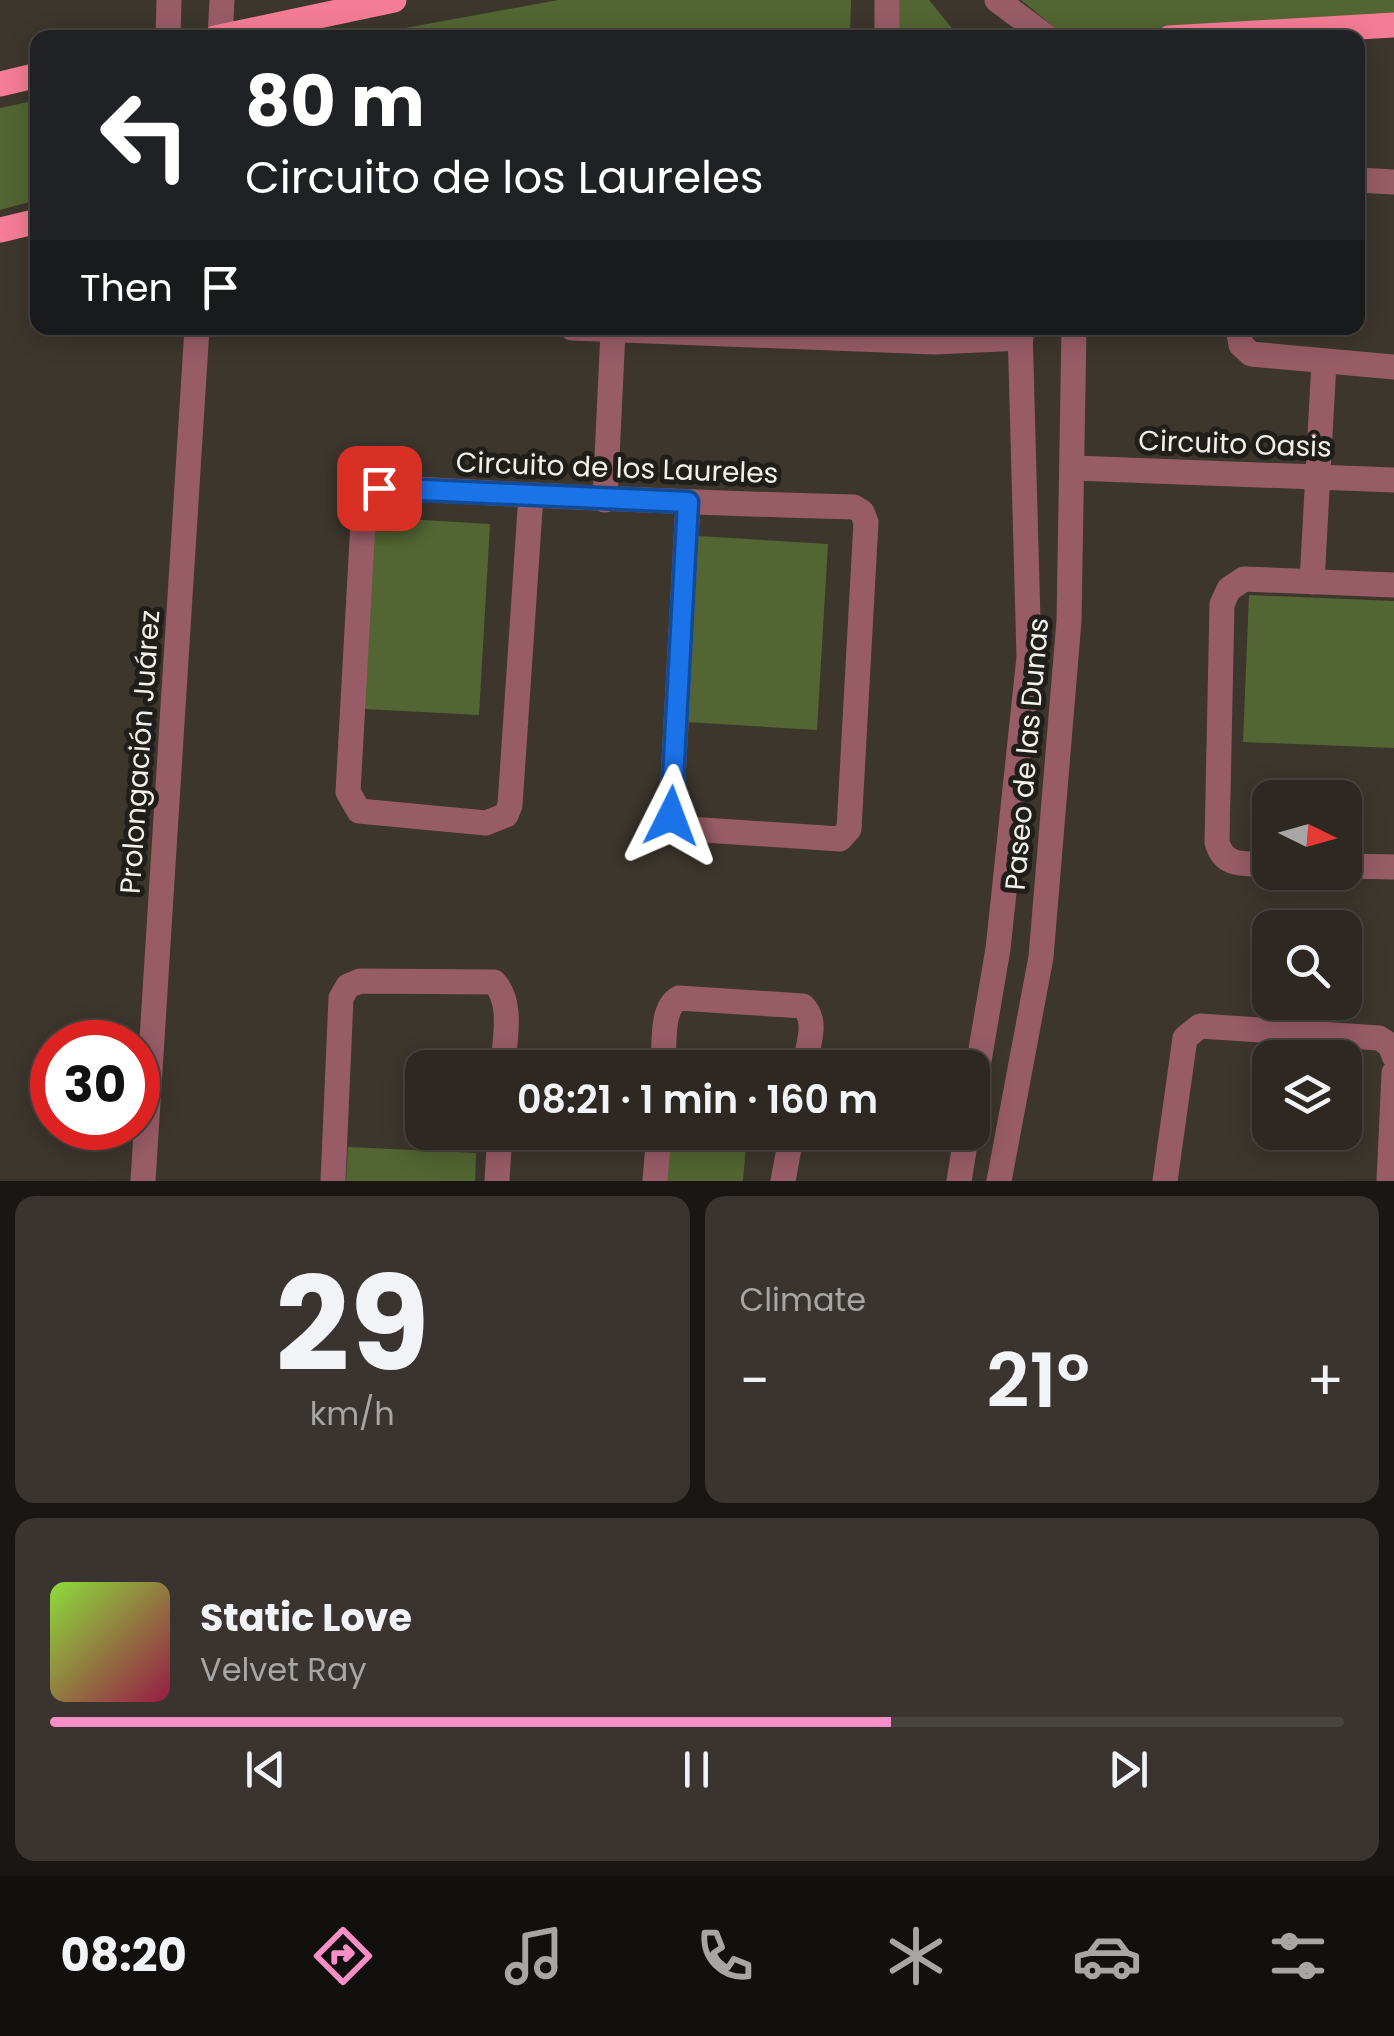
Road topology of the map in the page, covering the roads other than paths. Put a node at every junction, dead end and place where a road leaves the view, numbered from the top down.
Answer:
1 (169, 0) edge
2 (222, 0) edge
3 (394, 0) edge
4 (888, 0) edge
5 (997, 0) edge
6 (1394, 25) edge
7 (288, 29) edge
8 (168, 30) edge
9 (219, 30) edge
10 (888, 30) edge
11 (1037, 30) edge
12 (1307, 30) edge
13 (30, 77) edge
14 (0, 84) edge
15 (1365, 180) edge
16 (1394, 182) edge
17 (30, 224) edge
18 (0, 230) edge
19 (197, 335) edge
20 (612, 335) edge
21 (1020, 335) edge
22 (1074, 335) edge
23 (1240, 335) edge
24 (1324, 362) junction
25 (1394, 367) edge
26 (1074, 468) junction
27 (1318, 477) junction
28 (1394, 480) edge
29 (531, 495) junction
30 (606, 500) junction
31 (688, 502) junction
32 (1312, 582) junction
33 (1394, 585) edge
34 (1029, 657) junction
35 (1066, 661) junction
36 (1252, 864) edge
37 (1362, 866) edge
38 (1394, 867) edge
39 (503, 1050) edge
40 (665, 1050) edge
41 (807, 1050) edge
42 (981, 1050) edge
43 (1394, 1056) edge
44 (1394, 1074) edge
45 (499, 1150) edge
46 (657, 1150) edge
47 (789, 1150) edge
48 (964, 1150) edge
49 (144, 1181) edge
50 (332, 1181) edge
51 (497, 1181) edge
52 (655, 1181) edge
53 (783, 1181) edge
54 (959, 1181) edge
55 (998, 1181) edge
56 (1165, 1181) edge
57 (1389, 1181) edge

1 - 8 street
2 - 9 street
3 - 7 main road
4 - 10 street
5 - 11 street
6 - 12 main road
13 - 14 main road
15 - 16 street
17 - 18 main road
19 - 49 street, Prolongación Juárez
20 - 30 street
21 - 34 street, Paseo de las Dunas
22 - 26 street, Paseo de las Dunas
23 - 24 street
24 - 25 street
24 - 27 street
26 - 27 street, Circuito Oasis
26 - 35 street, Paseo de las Dunas
27 - 28 street, Circuito Oasis
27 - 32 street
29 - 29 street, Circuito de los Laureles
29 - 30 street, Circuito de los Laureles
30 - 31 street, Circuito de los Laureles
31 - 31 street, Circuito de los Laureles
32 - 33 street
32 - 36 street
34 - 35 street
34 - 42 street, Paseo de las Dunas
35 - 55 street, Paseo de las Dunas
37 - 38 street
39 - 50 street
40 - 41 street
43 - 56 street
44 - 57 street
45 - 51 street
46 - 52 street
47 - 53 street
48 - 54 street

